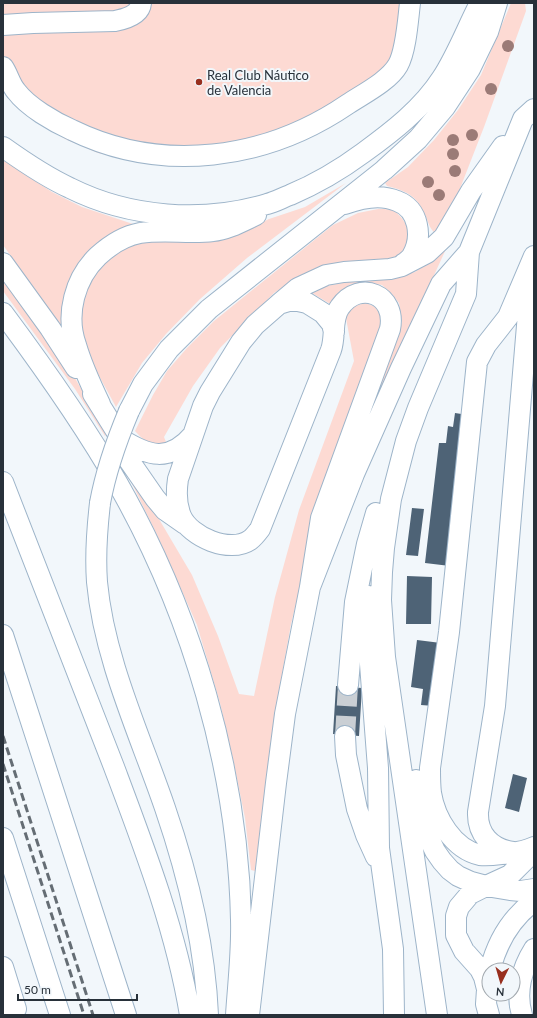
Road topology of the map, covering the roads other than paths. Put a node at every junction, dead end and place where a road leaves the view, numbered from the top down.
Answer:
1 (141, 3) edge
2 (410, 3) edge
3 (474, 3) edge
4 (480, 3) edge
5 (498, 3) edge
6 (503, 3) edge
7 (3, 25) edge
8 (468, 27) junction
9 (488, 32) junction
10 (3, 67) edge
11 (534, 102) edge
12 (528, 114) edge
13 (3, 146) edge
14 (310, 186) junction
15 (334, 209) junction
16 (468, 252) junction
17 (534, 256) edge
18 (534, 259) edge
19 (3, 263) edge
20 (402, 266) junction
21 (279, 304) junction
22 (3, 313) edge
23 (334, 332) junction
24 (100, 404) junction
25 (418, 408) junction
26 (193, 435) junction
27 (121, 439) junction
28 (3, 482) edge
29 (376, 513) junction
30 (192, 530) junction
31 (310, 587) junction
32 (3, 635) edge
33 (348, 685) tunnel mouth
34 (394, 724) junction
35 (345, 736) tunnel mouth
36 (3, 838) edge
37 (528, 850) edge
38 (382, 870) junction
39 (486, 886) junction
40 (534, 889) edge
41 (534, 900) edge
42 (534, 949) edge
43 (492, 962) edge
44 (3, 967) edge
45 (481, 971) edge
46 (486, 1002) edge
47 (437, 1012) edge
48 (3, 1015) edge
49 (60, 1015) edge
50 (126, 1015) edge
51 (190, 1015) edge
52 (208, 1015) edge
53 (236, 1015) edge
54 (249, 1015) edge
55 (394, 1015) edge
56 (489, 1015) edge
57 (522, 1015) edge

1 - 7 street
2 - 10 street
3 - 8 street
4 - 8 street
5 - 9 street
6 - 9 street
8 - 14 street
9 - 15 street
11 - 12 street
12 - 16 street
12 - 20 street
13 - 14 street
14 - 24 street
15 - 20 street
15 - 52 street, bridge
16 - 25 street
16 - 31 street
17 - 37 street
18 - 37 street
19 - 24 street
20 - 21 street
21 - 23 street
21 - 26 street
22 - 53 street
23 - 30 street
23 - 31 street
24 - 27 street
25 - 29 street
25 - 34 street
26 - 27 street
26 - 30 street
27 - 30 street
28 - 51 street
29 - 33 street
29 - 38 street
31 - 54 street
32 - 50 street
34 - 39 street
34 - 47 street
35 - 38 street
36 - 49 street
37 - 39 street
38 - 55 street
39 - 40 street
39 - 45 street
41 - 43 street
42 - 57 street
44 - 48 street
46 - 56 street

